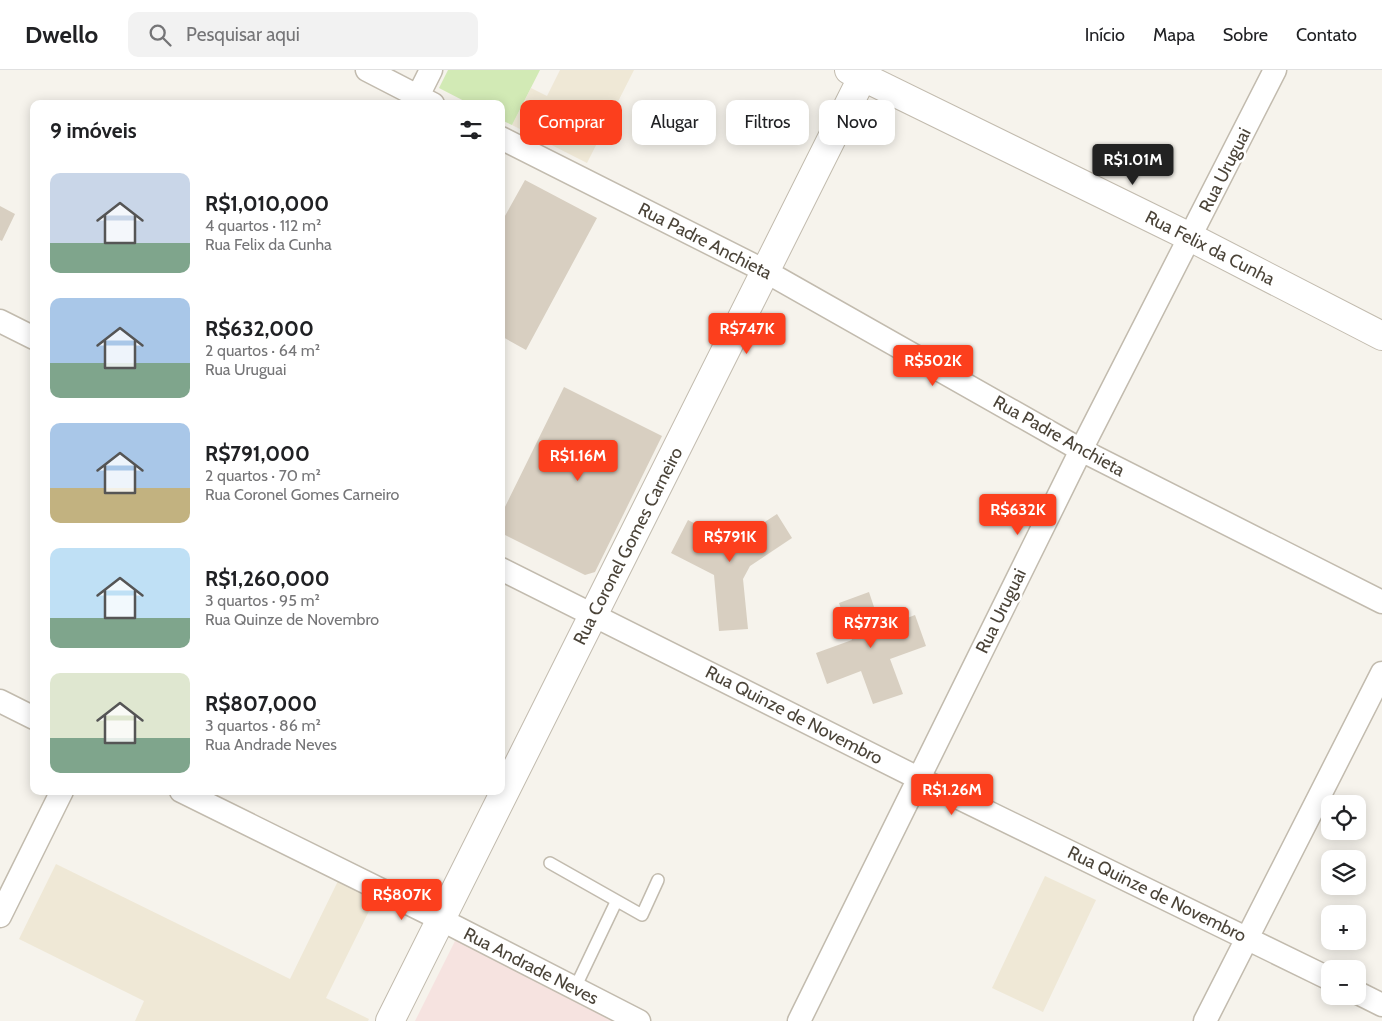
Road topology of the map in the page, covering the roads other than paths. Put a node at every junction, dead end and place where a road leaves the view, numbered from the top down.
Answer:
1 (367, 70) edge
2 (431, 70) edge
3 (1275, 70) edge
4 (859, 72) edge
5 (420, 100) edge
6 (422, 100) edge
7 (505, 140) edge
8 (1190, 238) junction
9 (765, 270) junction
10 (0, 321) edge
11 (30, 336) edge
12 (1382, 336) edge
13 (1081, 450) junction
14 (505, 571) edge
15 (1382, 602) edge
16 (594, 614) junction
17 (1382, 673) edge
18 (0, 701) edge
19 (30, 716) edge
20 (918, 778) junction
21 (505, 790) edge
22 (60, 795) edge
23 (189, 795) edge
24 (503, 795) edge
25 (550, 862) dead end
26 (658, 880) dead end
27 (616, 902) junction
28 (0, 916) edge
29 (440, 919) junction
30 (1248, 938) junction
31 (1321, 974) edge
32 (575, 988) junction
33 (1366, 997) edge
34 (1382, 1005) edge
35 (390, 1021) edge
36 (639, 1021) edge
37 (799, 1021) edge
38 (1205, 1021) edge

1 - 5 street
2 - 6 street
3 - 8 street, Rua Uruguai
4 - 8 street, Rua Felix da Cunha
4 - 9 street, Rua Coronel Gomes Carneiro
7 - 9 street, Rua Padre Anchieta
8 - 12 street, Rua Felix da Cunha
8 - 13 street, Rua Uruguai
9 - 13 street, Rua Padre Anchieta
9 - 16 street, Rua Coronel Gomes Carneiro
10 - 11 street
13 - 15 street, Rua Padre Anchieta
13 - 20 street, Rua Uruguai
14 - 16 street, Rua Quinze de Novembro
16 - 20 street, Rua Quinze de Novembro
16 - 21 street, Rua Coronel Gomes Carneiro
17 - 30 street
18 - 19 street
20 - 30 street, Rua Quinze de Novembro
20 - 37 street, Rua Uruguai
22 - 28 street
23 - 29 street, Rua Andrade Neves
24 - 29 street, Rua Coronel Gomes Carneiro
25 - 27 lane
26 - 27 lane
27 - 32 lane
29 - 32 street, Rua Andrade Neves
29 - 35 street, Rua Coronel Gomes Carneiro
30 - 31 street, Rua Quinze de Novembro
30 - 38 street
32 - 36 street, Rua Andrade Neves
33 - 34 street

